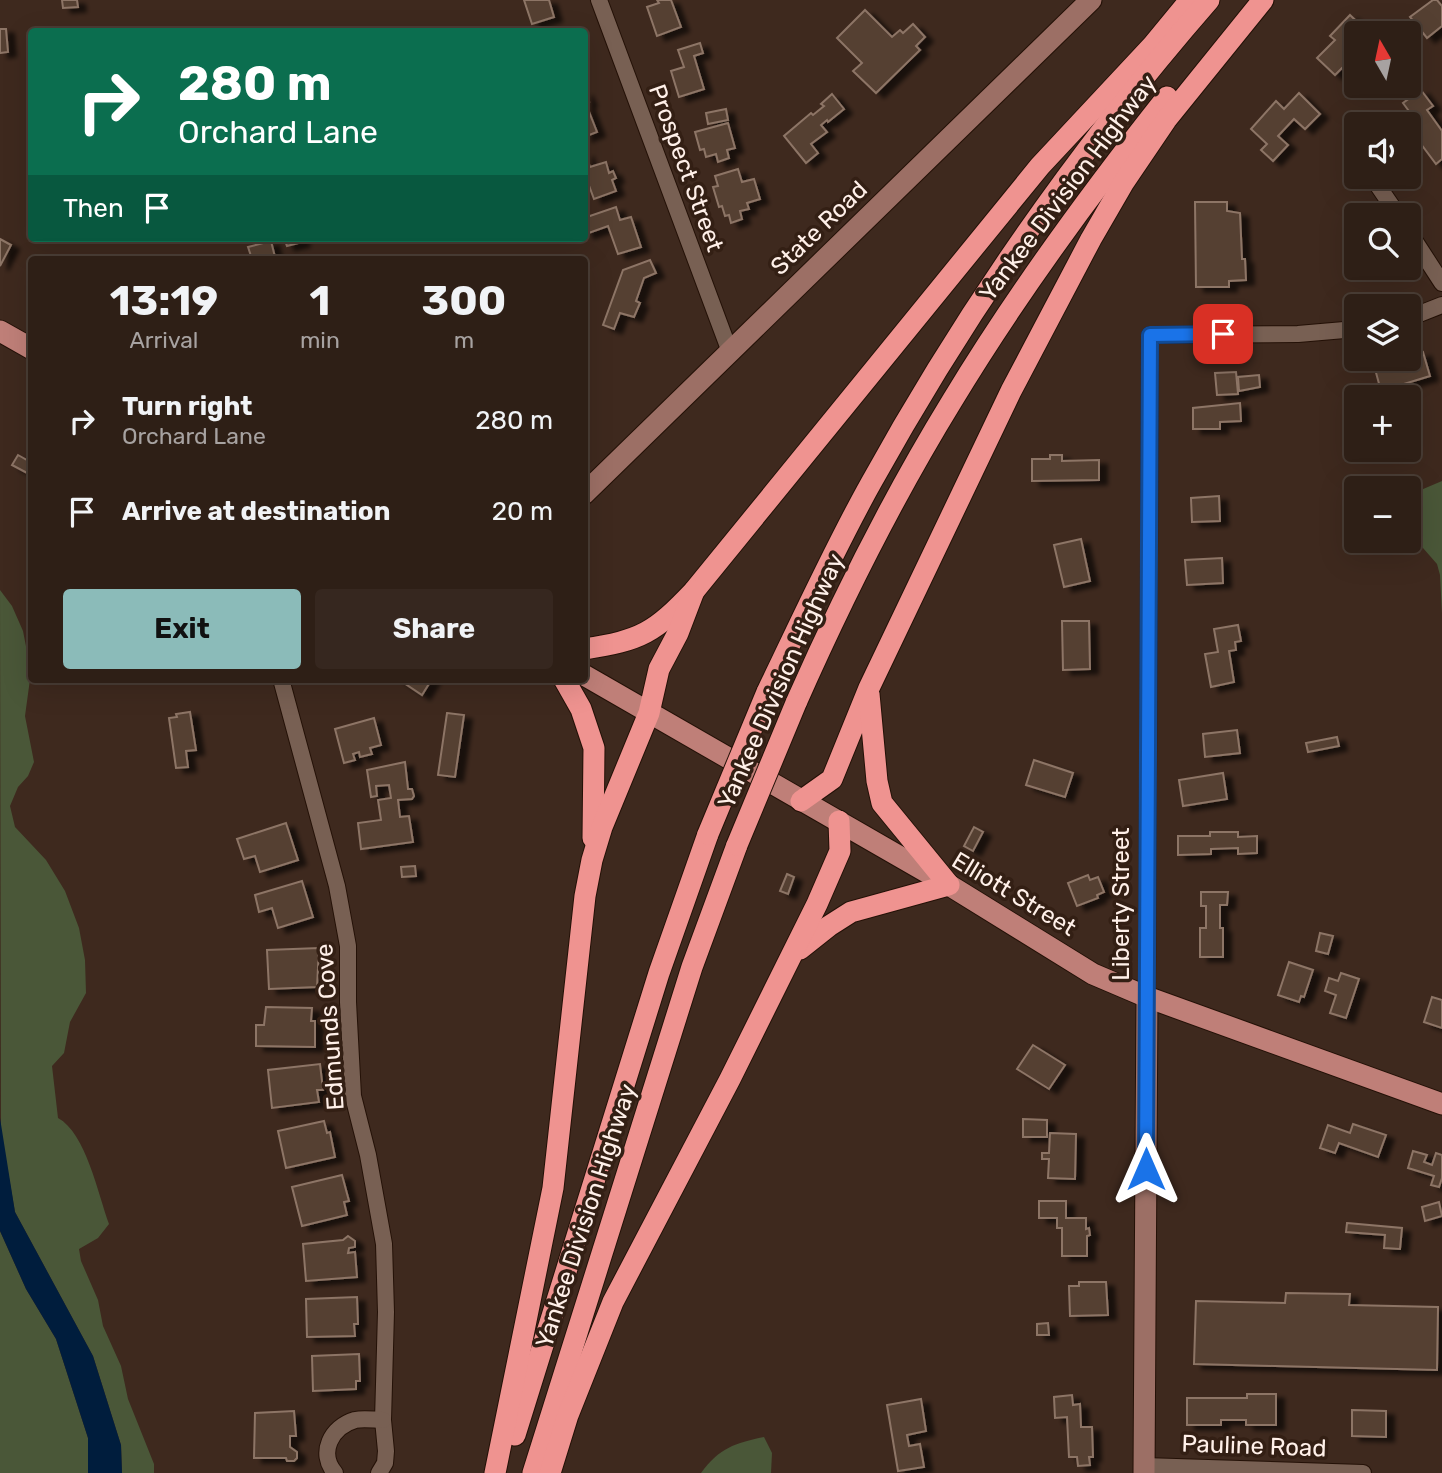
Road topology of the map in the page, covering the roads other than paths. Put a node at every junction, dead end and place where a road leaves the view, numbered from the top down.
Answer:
1 (599, 0) edge
2 (1091, 0) edge
3 (1190, 0) edge
4 (1209, 0) edge
5 (1252, 0) edge
6 (1263, 0) edge
7 (1421, 251) edge
8 (1442, 283) edge
9 (1442, 305) edge
10 (1421, 313) edge
11 (1344, 330) edge
12 (0, 331) edge
13 (28, 347) edge
14 (730, 352) junction
15 (588, 490) edge
16 (694, 591) junction
17 (588, 648) edge
18 (588, 677) edge
19 (282, 683) edge
20 (566, 683) edge
21 (869, 688) junction
22 (649, 713) junction
23 (801, 801) junction
24 (839, 821) junction
25 (592, 860) junction
26 (949, 885) junction
27 (794, 954) junction
28 (1147, 997) junction
29 (1442, 1104) edge
30 (383, 1420) junction
31 (1144, 1469) edge
32 (335, 1473) edge
33 (379, 1473) edge
34 (495, 1473) edge
35 (503, 1473) edge
36 (533, 1473) edge
37 (550, 1473) edge
38 (1363, 1473) edge

1 - 14 street, Prospect Street
2 - 14 main road, State Road
3 - 16 highway
4 - 35 highway, Yankee Division Highway, bridge
5 - 36 highway, Yankee Division Highway, bridge
6 - 21 highway
7 - 8 street
9 - 10 street
11 - 28 street, Liberty Street
12 - 13 main road
14 - 15 main road, State Road
16 - 17 highway
16 - 22 highway
18 - 22 main road, Elliott Street
19 - 30 street, Edmunds Cove
20 - 25 highway
21 - 23 highway
21 - 26 highway
22 - 23 main road, Elliott Street
22 - 25 highway
23 - 24 main road, Elliott Street
24 - 26 main road, Elliott Street
24 - 27 highway
25 - 34 highway
26 - 27 highway
26 - 28 main road, Elliott Street
27 - 37 highway
28 - 29 main road, Elliott Street
28 - 31 main road, Liberty Street
30 - 32 street
30 - 33 street, Edmunds Cove
31 - 38 street, Pauline Road

